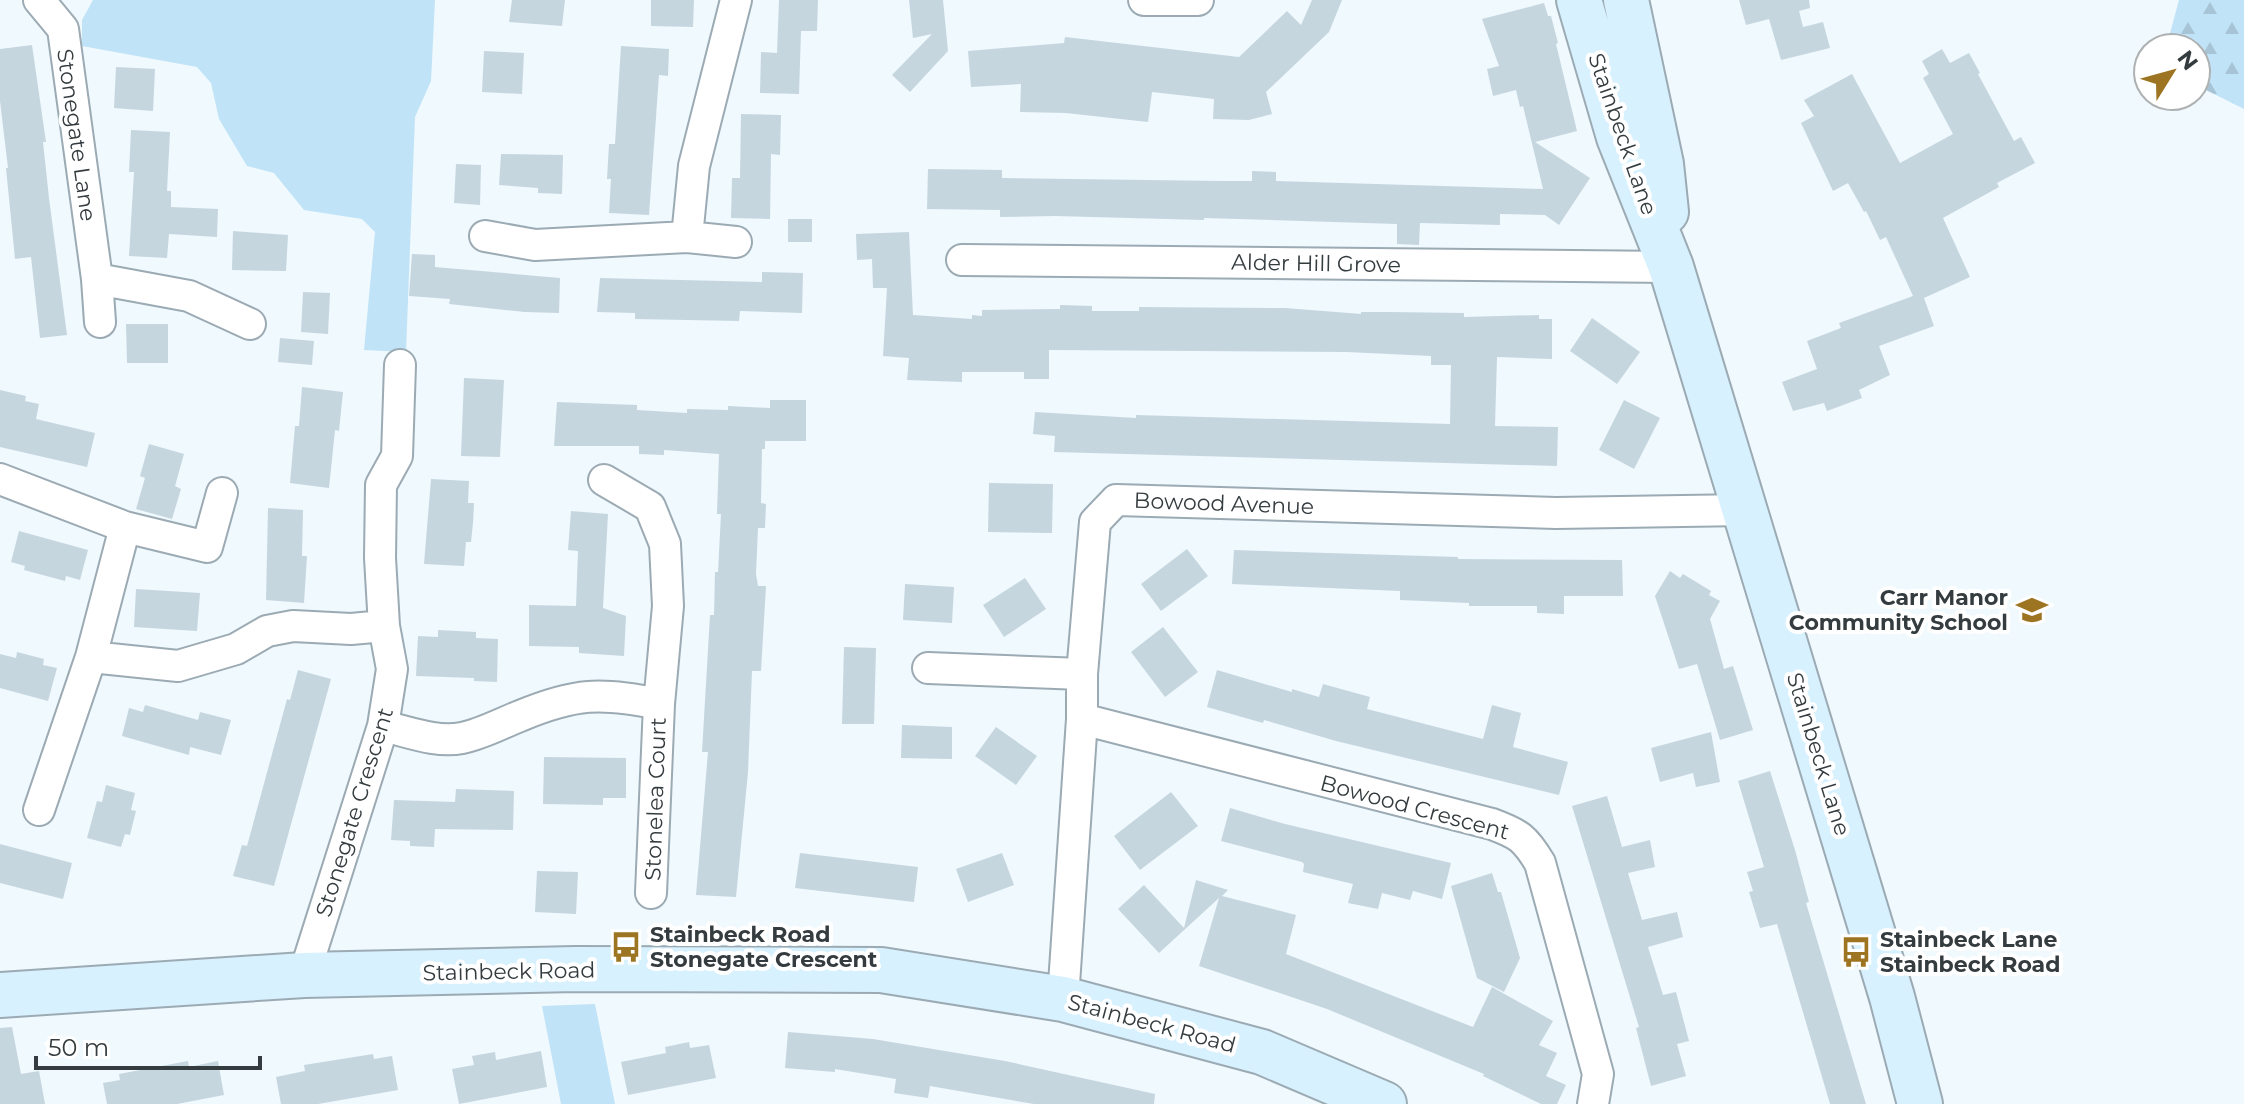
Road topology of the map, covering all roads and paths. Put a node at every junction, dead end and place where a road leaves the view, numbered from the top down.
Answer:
1 (39, 0) edge
2 (736, 0) edge
3 (1144, 0) edge
4 (1198, 0) edge
5 (1579, 0) edge
6 (1626, 0) edge
7 (485, 236) dead end
8 (687, 237) junction
9 (736, 242) dead end
10 (962, 260) dead end
11 (1671, 267) junction
12 (97, 279) junction
13 (100, 322) dead end
14 (250, 324) dead end
15 (400, 365) dead end
16 (0, 479) edge
17 (604, 480) dead end
18 (222, 493) dead end
19 (1746, 510) junction
20 (125, 527) junction
21 (384, 626) junction
22 (91, 657) junction
23 (928, 668) dead end
24 (1082, 674) junction
25 (659, 704) junction
26 (1082, 719) junction
27 (383, 726) junction
28 (39, 810) dead end
29 (651, 893) dead end
30 (304, 975) junction
31 (0, 995) edge
32 (1063, 999) junction
33 (1384, 1104) edge
34 (1593, 1104) edge
35 (1920, 1104) edge

1 - 12 street, Stonegate Lane
2 - 8 street
3 - 4 street
5 - 11 street, Stainbeck Lane
6 - 11 street, Stainbeck Lane
7 - 8 street
8 - 9 street
10 - 11 street, Alder Hill Grove
11 - 19 street, Stainbeck Lane
12 - 13 street, Stonegate Lane
12 - 14 street
15 - 21 street, Stonegate Crescent
16 - 20 street
17 - 25 street, Stonelea Court
18 - 20 street
19 - 24 street, Bowood Avenue
19 - 35 street, Stainbeck Lane
20 - 22 street
21 - 22 street
21 - 27 street, Stonegate Crescent
22 - 28 street
23 - 24 street
24 - 26 street, Bowood Avenue
25 - 27 street, Stonelea Court
25 - 29 street, Stonelea Court
26 - 32 street, Bowood Avenue
26 - 34 street, Bowood Crescent
27 - 30 street, Stonegate Crescent
30 - 31 street, Stainbeck Road
30 - 32 street, Stainbeck Road
32 - 33 street, Stainbeck Road

